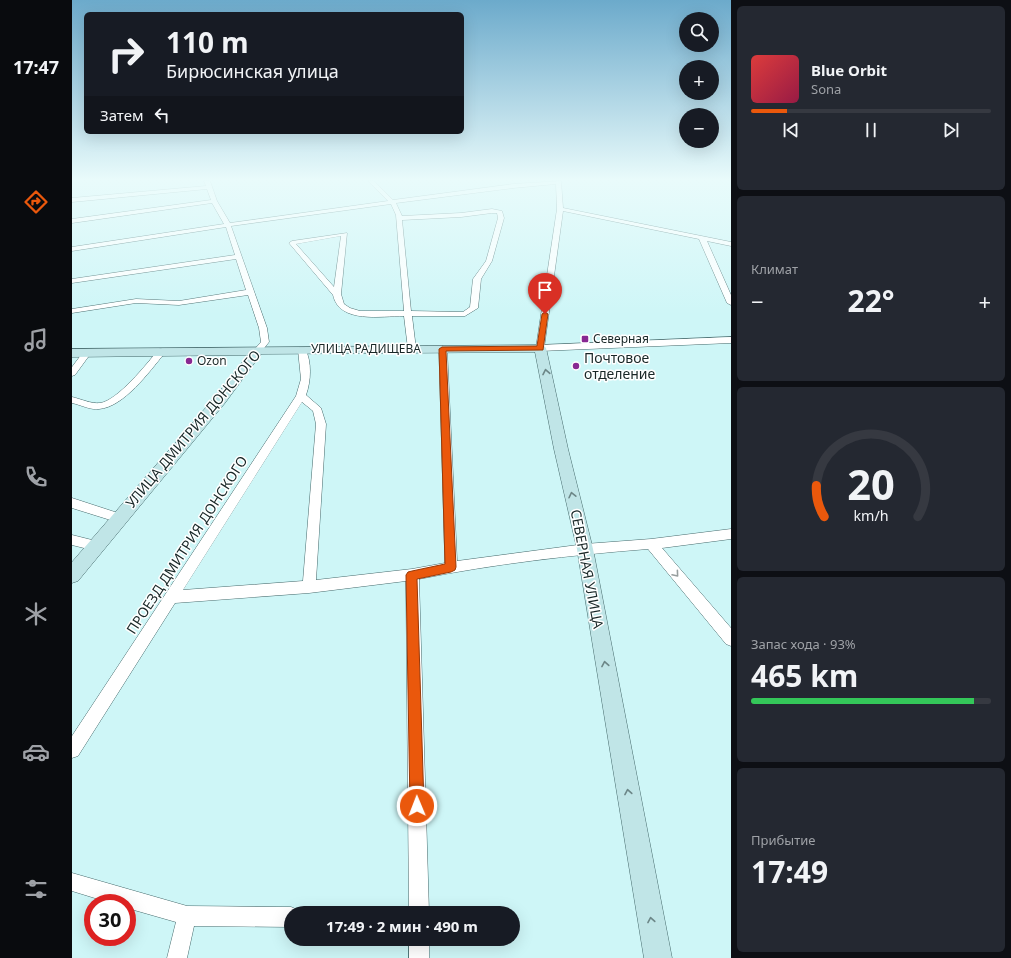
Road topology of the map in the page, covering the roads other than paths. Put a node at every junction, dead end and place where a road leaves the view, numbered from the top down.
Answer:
1 (228, 225) edge
2 (224, 226) edge
3 (400, 226) edge
4 (499, 226) edge
5 (558, 226) edge
6 (642, 226) edge
7 (702, 238) junction
8 (731, 244) edge
9 (72, 250) edge
10 (238, 257) junction
11 (72, 281) edge
12 (250, 292) junction
13 (336, 294) junction
14 (731, 303) edge
15 (72, 311) edge
16 (408, 314) junction
17 (731, 340) edge
18 (540, 348) junction
19 (412, 349) junction
20 (442, 349) junction
21 (258, 350) junction
22 (302, 350) junction
23 (161, 352) junction
24 (72, 353) edge
25 (87, 353) junction
26 (72, 373) edge
27 (301, 396) junction
28 (72, 400) edge
29 (72, 503) edge
30 (120, 518) junction
31 (731, 534) edge
32 (72, 540) edge
33 (651, 544) junction
34 (96, 546) junction
35 (585, 549) junction
36 (451, 567) junction
37 (72, 575) edge
38 (412, 575) junction
39 (309, 587) junction
40 (172, 597) junction
41 (731, 639) edge
42 (72, 750) edge
43 (72, 882) edge
44 (419, 906) edge
45 (187, 916) junction
46 (284, 917) edge
47 (419, 946) edge
48 (177, 958) edge
49 (419, 958) edge
50 (658, 958) edge

1 - 10 street, УЛИЦА ДМИТРИЯ ДОНСКОГО
2 - 9 street
3 - 16 street
4 - 16 street
5 - 18 street, СЕВЕРНАЯ УЛИЦА
6 - 7 street
7 - 8 street
7 - 14 street
10 - 11 street
10 - 12 street, УЛИЦА ДМИТРИЯ ДОНСКОГО
12 - 15 street
12 - 21 street, УЛИЦА ДМИТРИЯ ДОНСКОГО
13 - 13 street
13 - 16 street
16 - 19 street
17 - 18 street, УЛИЦА РАДИЩЕВА
18 - 20 main road, УЛИЦА РАДИЩЕВА
35 -> 18 main road, СЕВЕРНАЯ УЛИЦА
19 - 20 main road, УЛИЦА РАДИЩЕВА
19 - 22 main road, УЛИЦА РАДИЩЕВА
20 - 36 street
21 - 22 main road, УЛИЦА РАДИЩЕВА
21 - 23 main road, УЛИЦА РАДИЩЕВА
21 - 30 main road, УЛИЦА ДМИТРИЯ ДОНСКОГО
22 - 27 street, ПРОЕЗД ДМИТРИЯ ДОНСКОГО
23 - 25 main road, УЛИЦА РАДИЩЕВА
23 - 28 street
24 - 25 main road, УЛИЦА РАДИЩЕВА
25 - 26 street
27 - 39 street
27 - 40 street, ПРОЕЗД ДМИТРИЯ ДОНСКОГО
29 - 30 street
30 - 34 main road, УЛИЦА ДМИТРИЯ ДОНСКОГО
31 - 33 street
32 - 34 street
33 - 35 street
33 -> 41 street
34 - 37 main road, УЛИЦА ДМИТРИЯ ДОНСКОГО
35 - 36 street
50 -> 35 main road, СЕВЕРНАЯ УЛИЦА
36 - 38 street
38 - 39 street
38 - 44 street
39 - 40 street
40 - 42 street, ПРОЕЗД ДМИТРИЯ ДОНСКОГО
43 - 45 street
45 - 46 street
45 - 48 street
47 - 49 street

